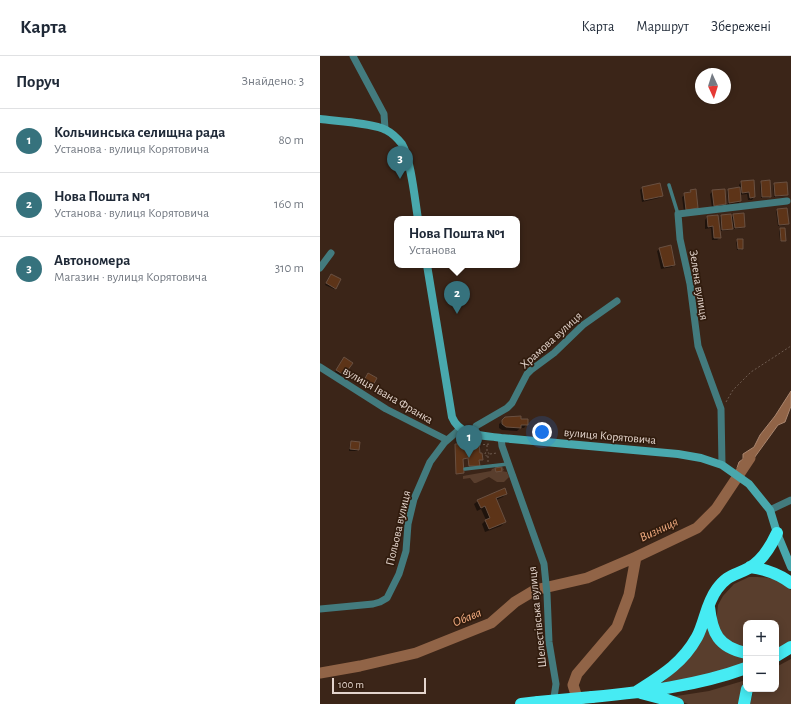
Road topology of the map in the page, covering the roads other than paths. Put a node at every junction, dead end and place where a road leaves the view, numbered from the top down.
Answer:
1 (353, 56) edge
2 (320, 119) edge
3 (385, 129) junction
4 (670, 185) dead end
5 (787, 201) dead end
6 (678, 214) junction
7 (417, 216) edge
8 (331, 253) dead end
9 (320, 268) edge
10 (427, 268) edge
11 (617, 300) dead end
12 (320, 367) edge
13 (460, 429) junction
14 (473, 434) junction
15 (501, 438) junction
16 (447, 440) junction
17 (504, 465) junction
18 (722, 465) junction
19 (466, 469) dead end
20 (791, 500) edge
21 (770, 510) junction
22 (777, 532) junction
23 (791, 567) edge
24 (750, 568) junction
25 (791, 583) edge
26 (708, 604) junction
27 (320, 609) edge
28 (791, 647) edge
29 (743, 652) edge
30 (779, 653) edge
31 (743, 669) edge
32 (636, 692) junction
33 (746, 692) edge
34 (521, 704) edge
35 (553, 704) edge
36 (678, 704) edge
37 (744, 704) edge

1 - 3 street
2 - 3 main road
3 - 7 main road
4 - 6 lane
5 - 6 street
6 - 18 street, Зелена вулиця
8 - 9 street
10 - 13 main road
11 - 14 street, Храмова вулиця
12 - 16 street, вулиця Івана Франка
13 - 14 main road, вулиця Корятовича
13 - 16 street, Польова вулиця
14 - 15 main road, вулиця Корятовича
15 - 17 street, Шелестівська вулиця
15 - 18 main road, вулиця Корятовича
16 - 27 street, Польова вулиця
17 - 19 lane
17 - 35 street, Шелестівська вулиця
18 - 21 main road, вулиця Корятовича
20 - 21 street
21 - 22 main road
22 - 23 main road
22 - 24 highway
24 - 25 highway
24 - 26 highway
26 - 29 highway
26 - 32 highway
28 - 30 highway
31 - 32 highway
32 - 34 highway, bridge
32 - 36 highway
33 - 37 highway

